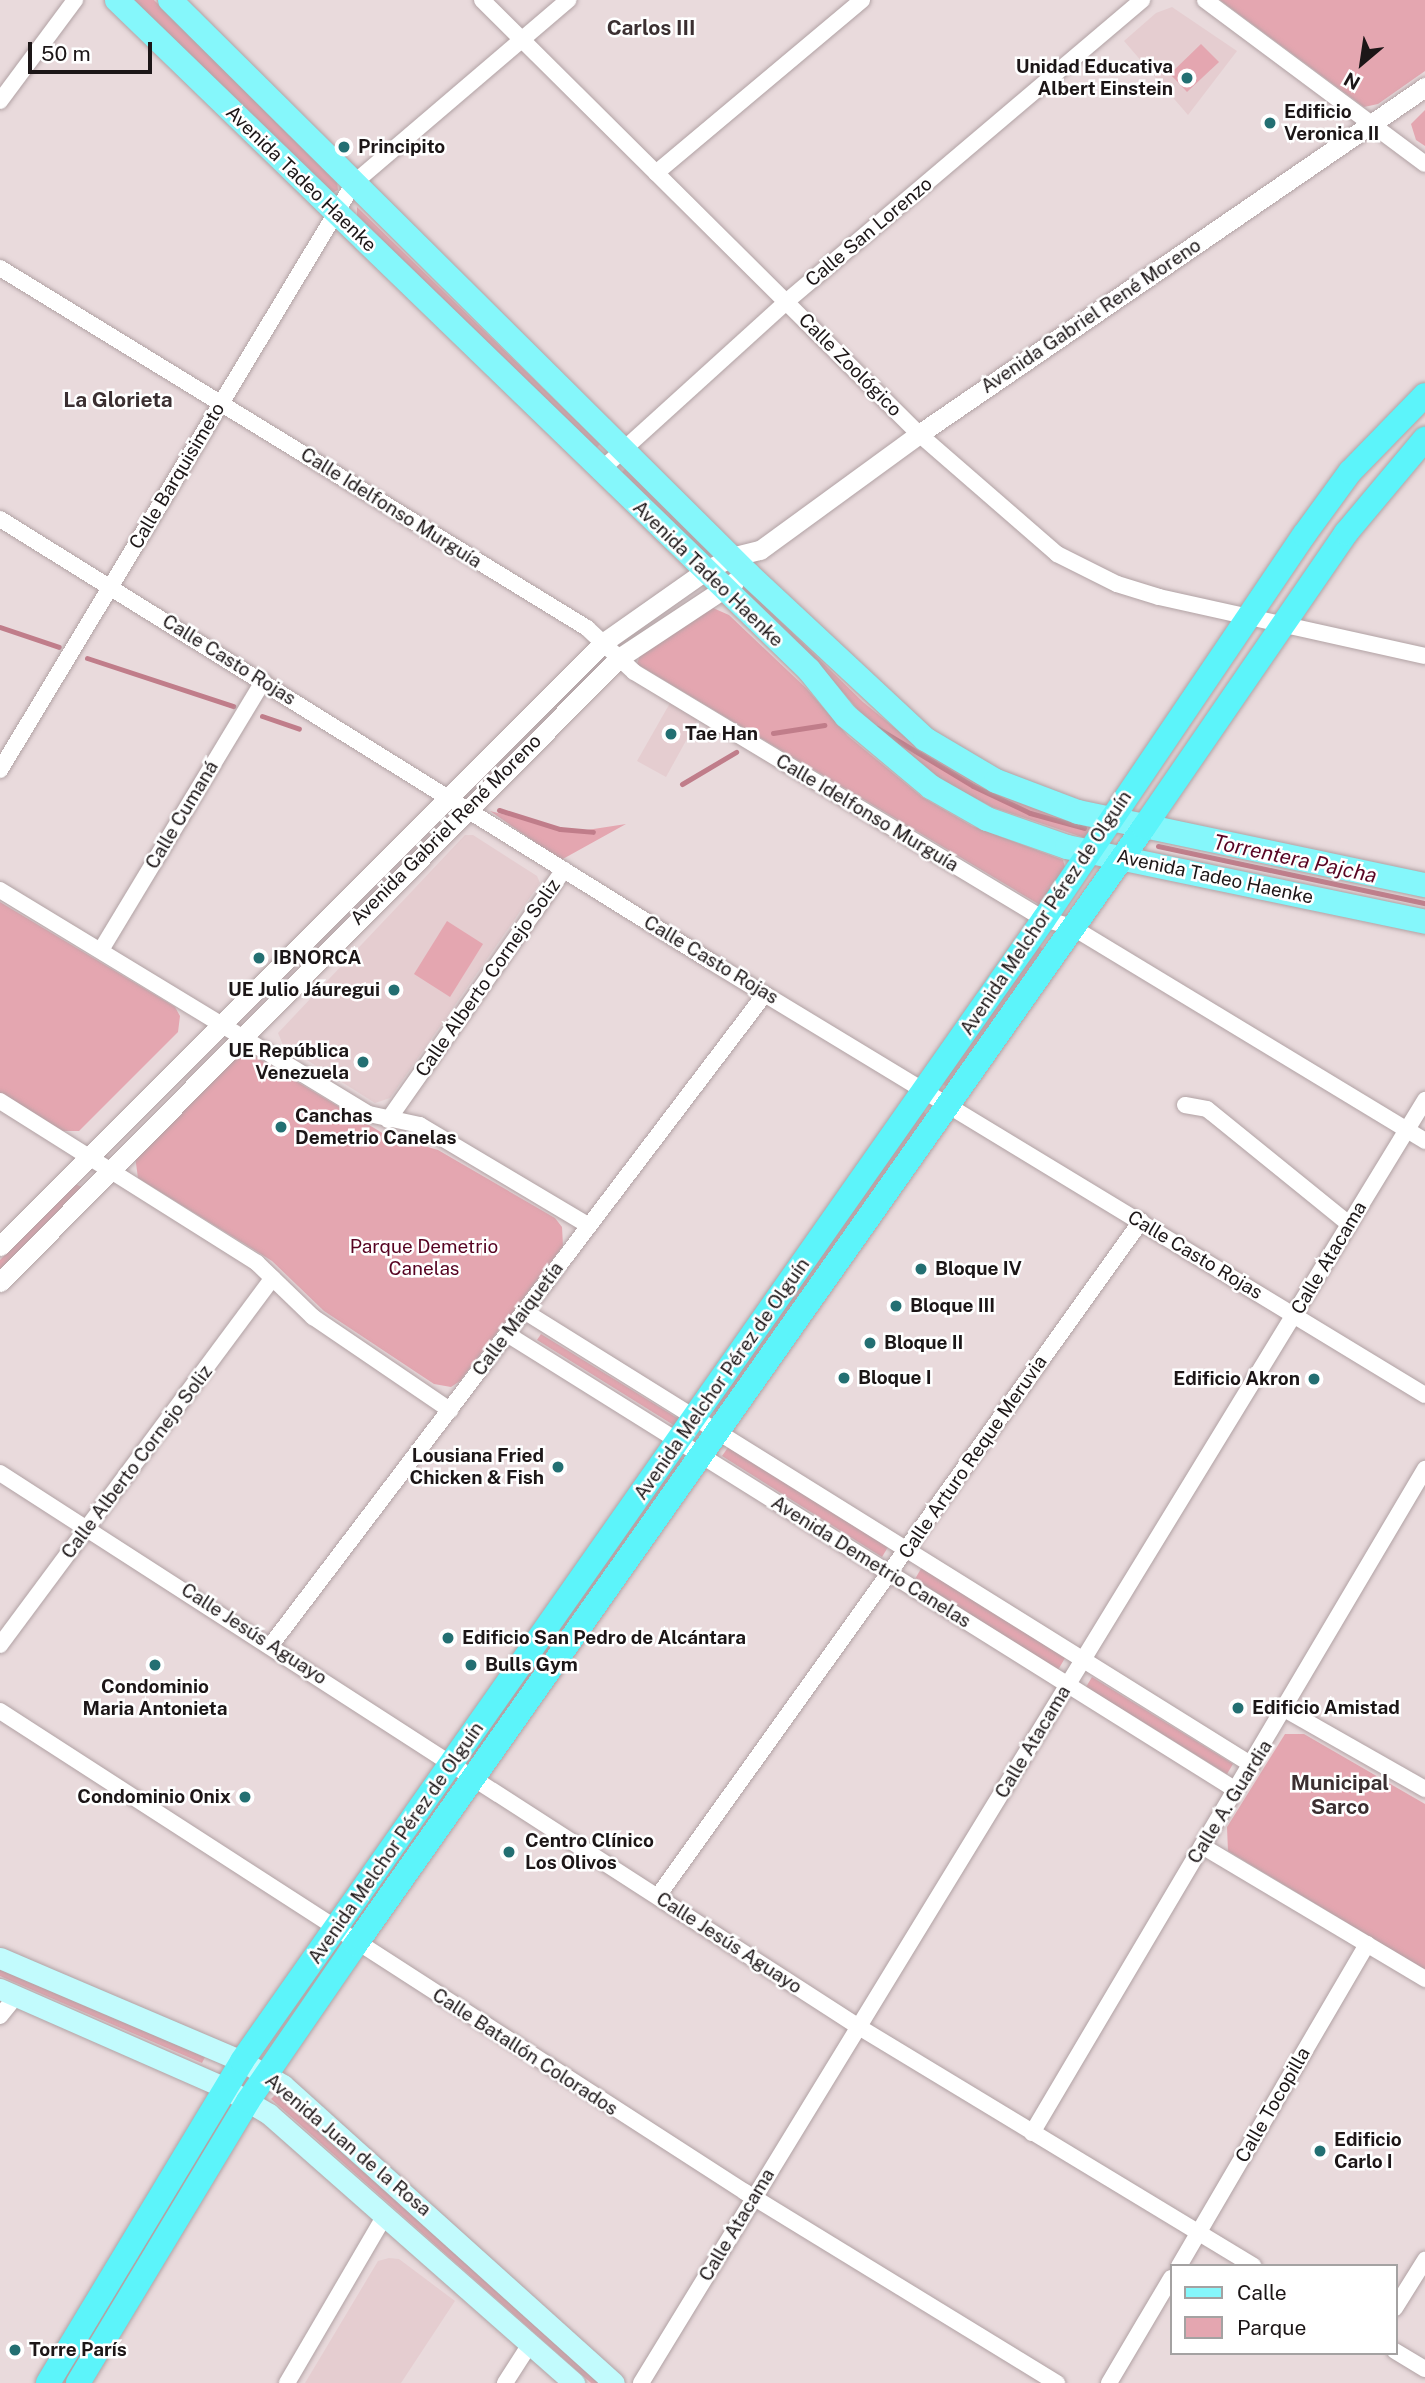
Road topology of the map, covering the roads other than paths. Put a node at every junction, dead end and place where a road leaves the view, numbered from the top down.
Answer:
1 (75, 0) edge
2 (117, 0) edge
3 (170, 0) edge
4 (482, 0) edge
5 (568, 0) edge
6 (862, 0) edge
7 (1142, 0) edge
8 (1205, 0) edge
9 (522, 39) junction
10 (1425, 87) edge
11 (0, 101) edge
12 (1371, 124) junction
13 (1425, 163) edge
14 (656, 173) junction
15 (354, 183) junction
16 (335, 212) junction
17 (0, 268) edge
18 (786, 302) junction
19 (1425, 395) edge
20 (221, 402) junction
21 (919, 434) junction
22 (1425, 439) edge
23 (622, 450) junction
24 (601, 470) junction
25 (0, 519) edge
26 (739, 565) junction
27 (713, 580) junction
28 (110, 587) junction
29 (1246, 618) junction
30 (1284, 625) junction
31 (604, 642) junction
32 (1425, 656) edge
33 (619, 658) junction
34 (263, 681) junction
35 (0, 770) edge
36 (459, 802) junction
37 (1111, 819) junction
38 (1143, 827) junction
39 (1089, 852) junction
40 (1121, 857) junction
41 (564, 870) junction
42 (1425, 885) edge
43 (0, 890) edge
44 (1044, 919) junction
45 (1425, 922) edge
46 (1072, 927) junction
47 (101, 950) junction
48 (765, 994) junction
49 (220, 1023) junction
50 (241, 1036) junction
51 (923, 1090) junction
52 (1425, 1100) edge
53 (0, 1101) edge
54 (946, 1104) junction
55 (1185, 1105) dead end
56 (388, 1120) junction
57 (1407, 1130) junction
58 (1425, 1141) edge
59 (88, 1157) junction
60 (111, 1170) junction
61 (1141, 1222) junction
62 (1349, 1224) junction
63 (588, 1225) junction
64 (0, 1246) edge
65 (273, 1278) junction
66 (0, 1282) edge
67 (524, 1311) junction
68 (1294, 1315) junction
69 (507, 1334) junction
70 (1425, 1395) edge
71 (450, 1410) junction
72 (695, 1418) junction
73 (719, 1430) junction
74 (679, 1442) junction
75 (701, 1455) junction
76 (1425, 1469) edge
77 (0, 1473) edge
78 (88, 1528) junction
79 (907, 1548) junction
80 (890, 1574) junction
81 (0, 1645) edge
82 (271, 1645) junction
83 (1084, 1659) junction
84 (1068, 1685) junction
85 (1286, 1710) junction
86 (0, 1711) edge
87 (452, 1762) junction
88 (1252, 1765) junction
89 (474, 1777) junction
90 (1425, 1789) edge
91 (1236, 1790) junction
92 (1202, 1846) junction
93 (657, 1896) junction
94 (346, 1937) junction
95 (1367, 1944) junction
96 (0, 1958) edge
97 (1425, 1979) edge
98 (8, 1992) edge
99 (0, 2016) edge
100 (859, 2027) junction
101 (242, 2061) junction
102 (266, 2074) junction
103 (225, 2088) junction
104 (248, 2101) junction
105 (1032, 2133) junction
106 (754, 2198) junction
107 (385, 2215) junction
108 (1199, 2233) junction
109 (1425, 2260) edge
110 (1180, 2264) edge
111 (1251, 2264) edge
112 (1170, 2280) edge
113 (1397, 2305) edge
114 (530, 2344) junction
115 (1397, 2352) edge
116 (1425, 2369) edge
117 (48, 2383) edge
118 (78, 2383) edge
119 (287, 2383) edge
120 (505, 2383) edge
121 (573, 2383) edge
122 (614, 2383) edge
123 (641, 2383) edge
124 (1057, 2383) edge
125 (1109, 2383) edge

1 - 11 street
2 - 16 main road, Avenida Tadeo Haenke
3 - 15 main road, Avenida Tadeo Haenke
4 - 9 street, Calle Zoológico
5 - 9 street, Calle Barquisimeto
6 - 14 street
7 - 18 street, Calle San Lorenzo
8 - 12 street
9 - 14 street, Calle Zoológico
9 - 15 street, Calle Barquisimeto
10 - 12 street, Avenida Gabriel René Moreno
12 - 13 street
12 - 21 street, Avenida Gabriel René Moreno
14 - 18 street, Calle Zoológico
15 - 16 street, Calle Barquisimeto
15 - 23 main road, Avenida Tadeo Haenke
16 - 20 street, Calle Barquisimeto
16 - 24 main road, Avenida Tadeo Haenke
17 - 20 street, Calle Idelfonso Murguía
18 - 21 street, Calle Zoológico
18 - 23 street, Calle San Lorenzo
19 - 29 highway, Avenida Melchor Pérez de Olguín
20 - 28 street, Calle Barquisimeto
20 - 31 street, Calle Idelfonso Murguía
21 - 26 street, Avenida Gabriel René Moreno
21 - 29 street, Calle Zoológico
22 - 30 highway, Avenida Melchor Pérez de Olguín
23 - 24 street, Calle San Lorenzo
23 - 26 main road, Avenida Tadeo Haenke
24 - 27 main road, Avenida Tadeo Haenke
25 - 28 street, Calle Casto Rojas
26 - 27 street, Avenida Gabriel René Moreno
26 - 37 main road, Avenida Tadeo Haenke
27 - 31 street, Avenida Gabriel René Moreno
27 - 33 street, Avenida Gabriel René Moreno
27 - 39 main road, Avenida Tadeo Haenke
28 - 34 street, Calle Casto Rojas
28 - 35 street, Calle Barquisimeto
29 - 30 street, Calle Zoológico
29 - 37 highway, Avenida Melchor Pérez de Olguín
30 - 32 street, Calle Zoológico
30 - 38 highway, Avenida Melchor Pérez de Olguín
31 - 33 street, Calle Idelfonso Murguía
31 - 36 street, Avenida Gabriel René Moreno
33 - 36 street, Avenida Gabriel René Moreno
33 - 44 street, Calle Idelfonso Murguía
34 - 36 street, Calle Casto Rojas
34 - 47 street, Calle Cumaná
36 - 41 street, Calle Casto Rojas
36 - 49 street, Avenida Gabriel René Moreno
36 - 50 street, Avenida Gabriel René Moreno
37 - 38 main road, Avenida Tadeo Haenke
37 - 39 highway, Avenida Melchor Pérez de Olguín
38 - 40 highway, Avenida Melchor Pérez de Olguín
38 - 42 main road, Avenida Tadeo Haenke
39 - 40 main road, Avenida Tadeo Haenke
39 - 44 highway, Avenida Melchor Pérez de Olguín
40 - 45 main road, Avenida Tadeo Haenke
40 - 46 highway, Avenida Melchor Pérez de Olguín
41 - 48 street, Calle Casto Rojas
41 - 56 street, Calle Alberto Cornejo Soliz
43 - 47 street
44 - 46 street, Calle Idelfonso Murguía
44 - 51 highway, Avenida Melchor Pérez de Olguín
46 - 54 highway, Avenida Melchor Pérez de Olguín
46 - 57 street, Calle Idelfonso Murguía
47 - 49 street
48 - 51 street, Calle Casto Rojas
48 - 63 street, Calle Maiquetía
49 - 50 street
49 - 59 street, Avenida Gabriel René Moreno
50 - 56 street
50 - 60 street, Avenida Gabriel René Moreno
51 - 54 street, Calle Casto Rojas
51 - 72 highway, Avenida Melchor Pérez de Olguín
52 - 57 street, Calle Atacama
53 - 59 street
54 - 61 street, Calle Casto Rojas
54 - 73 highway, Avenida Melchor Pérez de Olguín
55 - 62 street
56 - 63 street
57 - 58 street, Calle Idelfonso Murguía
57 - 62 street, Calle Atacama
59 - 60 street
59 - 64 street, Avenida Gabriel René Moreno
60 - 65 street
60 - 66 street, Avenida Gabriel René Moreno
61 - 68 street, Calle Casto Rojas
61 - 79 street, Calle Arturo Reque Meruvia
62 - 68 street, Calle Atacama
63 - 67 street, Calle Maiquetía
65 - 71 street
65 - 78 street, Calle Alberto Cornejo Soliz
67 - 69 street, Calle Maiquetía
67 - 72 street, Avenida Demetrio Canelas
68 - 70 street, Calle Casto Rojas
68 - 83 street, Calle Atacama
69 - 71 street, Calle Maiquetía
69 - 74 street, Avenida Demetrio Canelas
71 - 82 street, Calle Maiquetía
72 - 73 street, Avenida Demetrio Canelas
72 - 74 highway, Avenida Melchor Pérez de Olguín
73 - 75 highway, Avenida Melchor Pérez de Olguín
73 - 79 street, Avenida Demetrio Canelas
74 - 75 street, Avenida Demetrio Canelas
74 - 87 highway, Avenida Melchor Pérez de Olguín
75 - 80 street, Avenida Demetrio Canelas
75 - 89 highway, Avenida Melchor Pérez de Olguín
76 - 85 street, Calle A. Guardia
77 - 78 street, Calle Jesús Aguayo
78 - 81 street, Calle Alberto Cornejo Soliz
78 - 82 street, Calle Jesús Aguayo
79 - 80 street, Calle Arturo Reque Meruvia
79 - 83 street, Avenida Demetrio Canelas
80 - 84 street, Avenida Demetrio Canelas
80 - 93 street, Calle Arturo Reque Meruvia
82 - 87 street, Calle Jesús Aguayo
83 - 84 street, Calle Atacama
83 - 88 street, Avenida Demetrio Canelas
84 - 91 street, Avenida Demetrio Canelas
84 - 100 street, Calle Atacama
85 - 88 street, Calle A. Guardia
85 - 90 street
86 - 94 street, Calle Batallón Colorados
87 - 89 street, Calle Jesús Aguayo
87 - 94 highway, Avenida Melchor Pérez de Olguín
88 - 91 street, Calle A. Guardia
89 - 93 street, Calle Jesús Aguayo
89 - 94 highway, Avenida Melchor Pérez de Olguín
91 - 92 street, Calle A. Guardia
92 - 95 street
92 - 105 street, Calle A. Guardia
93 - 100 street, Calle Jesús Aguayo
94 - 101 highway, Avenida Melchor Pérez de Olguín
94 - 102 highway, Avenida Melchor Pérez de Olguín
94 - 106 street, Calle Batallón Colorados
95 - 97 street
95 - 108 street, Calle Tocopilla
96 - 101 main road, Avenida Juan de la Rosa
98 - 99 street
98 - 103 main road, Avenida Juan de la Rosa
100 - 105 street, Calle Jesús Aguayo
100 - 106 street, Calle Atacama
101 - 102 main road, Avenida Juan de la Rosa
101 - 103 highway, Avenida Melchor Pérez de Olguín
102 - 104 highway, Avenida Melchor Pérez de Olguín
102 - 122 main road, Avenida Juan de la Rosa
103 - 104 main road, Avenida Juan de la Rosa
103 - 117 highway, Avenida Melchor Pérez de Olguín
104 - 107 main road, Avenida Juan de la Rosa
104 - 118 highway, Avenida Melchor Pérez de Olguín
105 - 108 street, Calle Jesús Aguayo
106 - 123 street, Calle Atacama
106 - 124 street, Calle Batallón Colorados
107 - 114 main road, Avenida Juan de la Rosa
107 - 119 street
108 - 110 street, Calle Tocopilla
108 - 111 street, Calle Jesús Aguayo
109 - 113 street
112 - 125 street
114 - 120 street
114 - 121 main road, Avenida Juan de la Rosa
115 - 116 street

